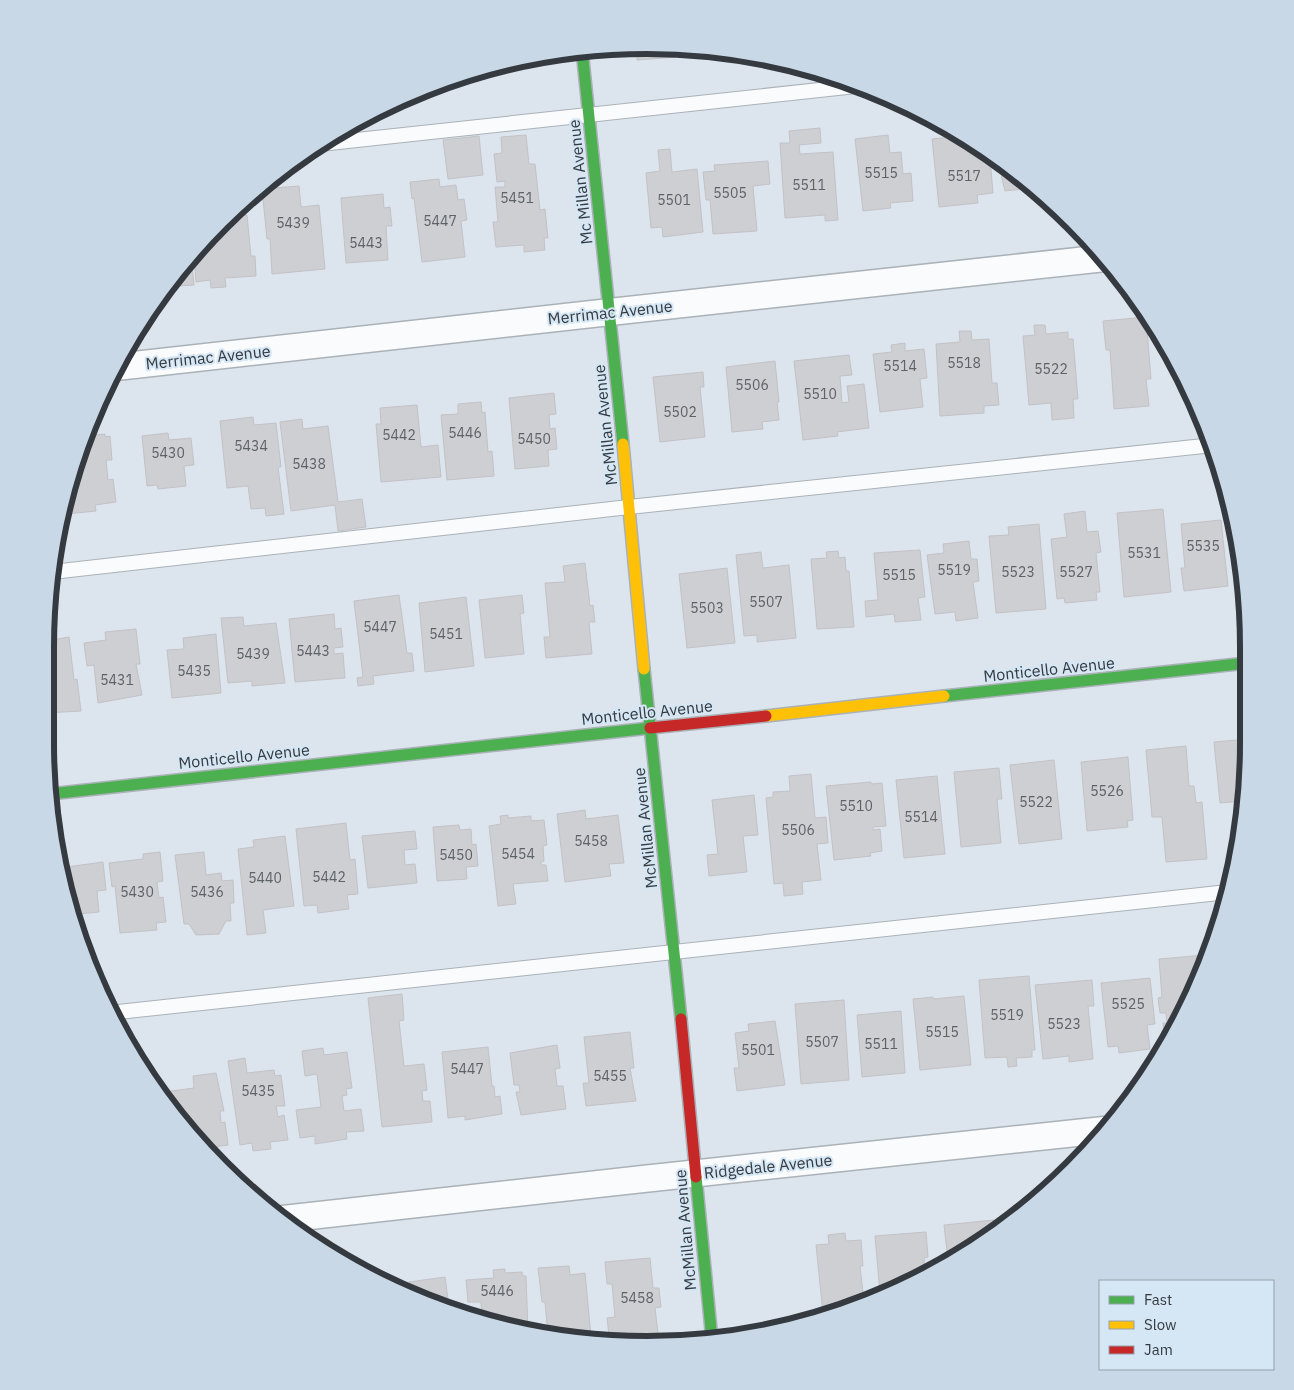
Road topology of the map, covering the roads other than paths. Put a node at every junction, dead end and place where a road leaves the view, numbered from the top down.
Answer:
1 (583, 58) edge
2 (844, 87) edge
3 (590, 115) junction
4 (335, 142) edge
5 (1096, 259) edge
6 (610, 312) junction
7 (125, 366) edge
8 (1205, 446) edge
9 (629, 507) junction
10 (59, 571) edge
11 (1240, 664) edge
12 (650, 728) junction
13 (56, 793) edge
14 (1221, 893) edge
15 (675, 951) junction
16 (119, 1012) edge
17 (1096, 1131) edge
18 (696, 1173) junction
19 (292, 1218) edge
20 (711, 1332) edge

1 - 3 street, Mc Millan Avenue
2 - 3 lane
3 - 4 lane
3 - 6 street, Mc Millan Avenue
5 - 6 street, Merrimac Avenue
6 - 7 street, Merrimac Avenue
6 - 9 street, McMillan Avenue
8 - 9 lane
9 - 10 lane
9 - 12 street, McMillan Avenue
11 - 12 street, Monticello Avenue
12 - 13 street, Monticello Avenue
12 - 15 street, McMillan Avenue
14 - 15 lane
15 - 16 lane
15 - 18 street, McMillan Avenue
17 - 18 street, Ridgedale Avenue
18 - 19 street, Ridgedale Avenue
18 - 20 street, McMillan Avenue

